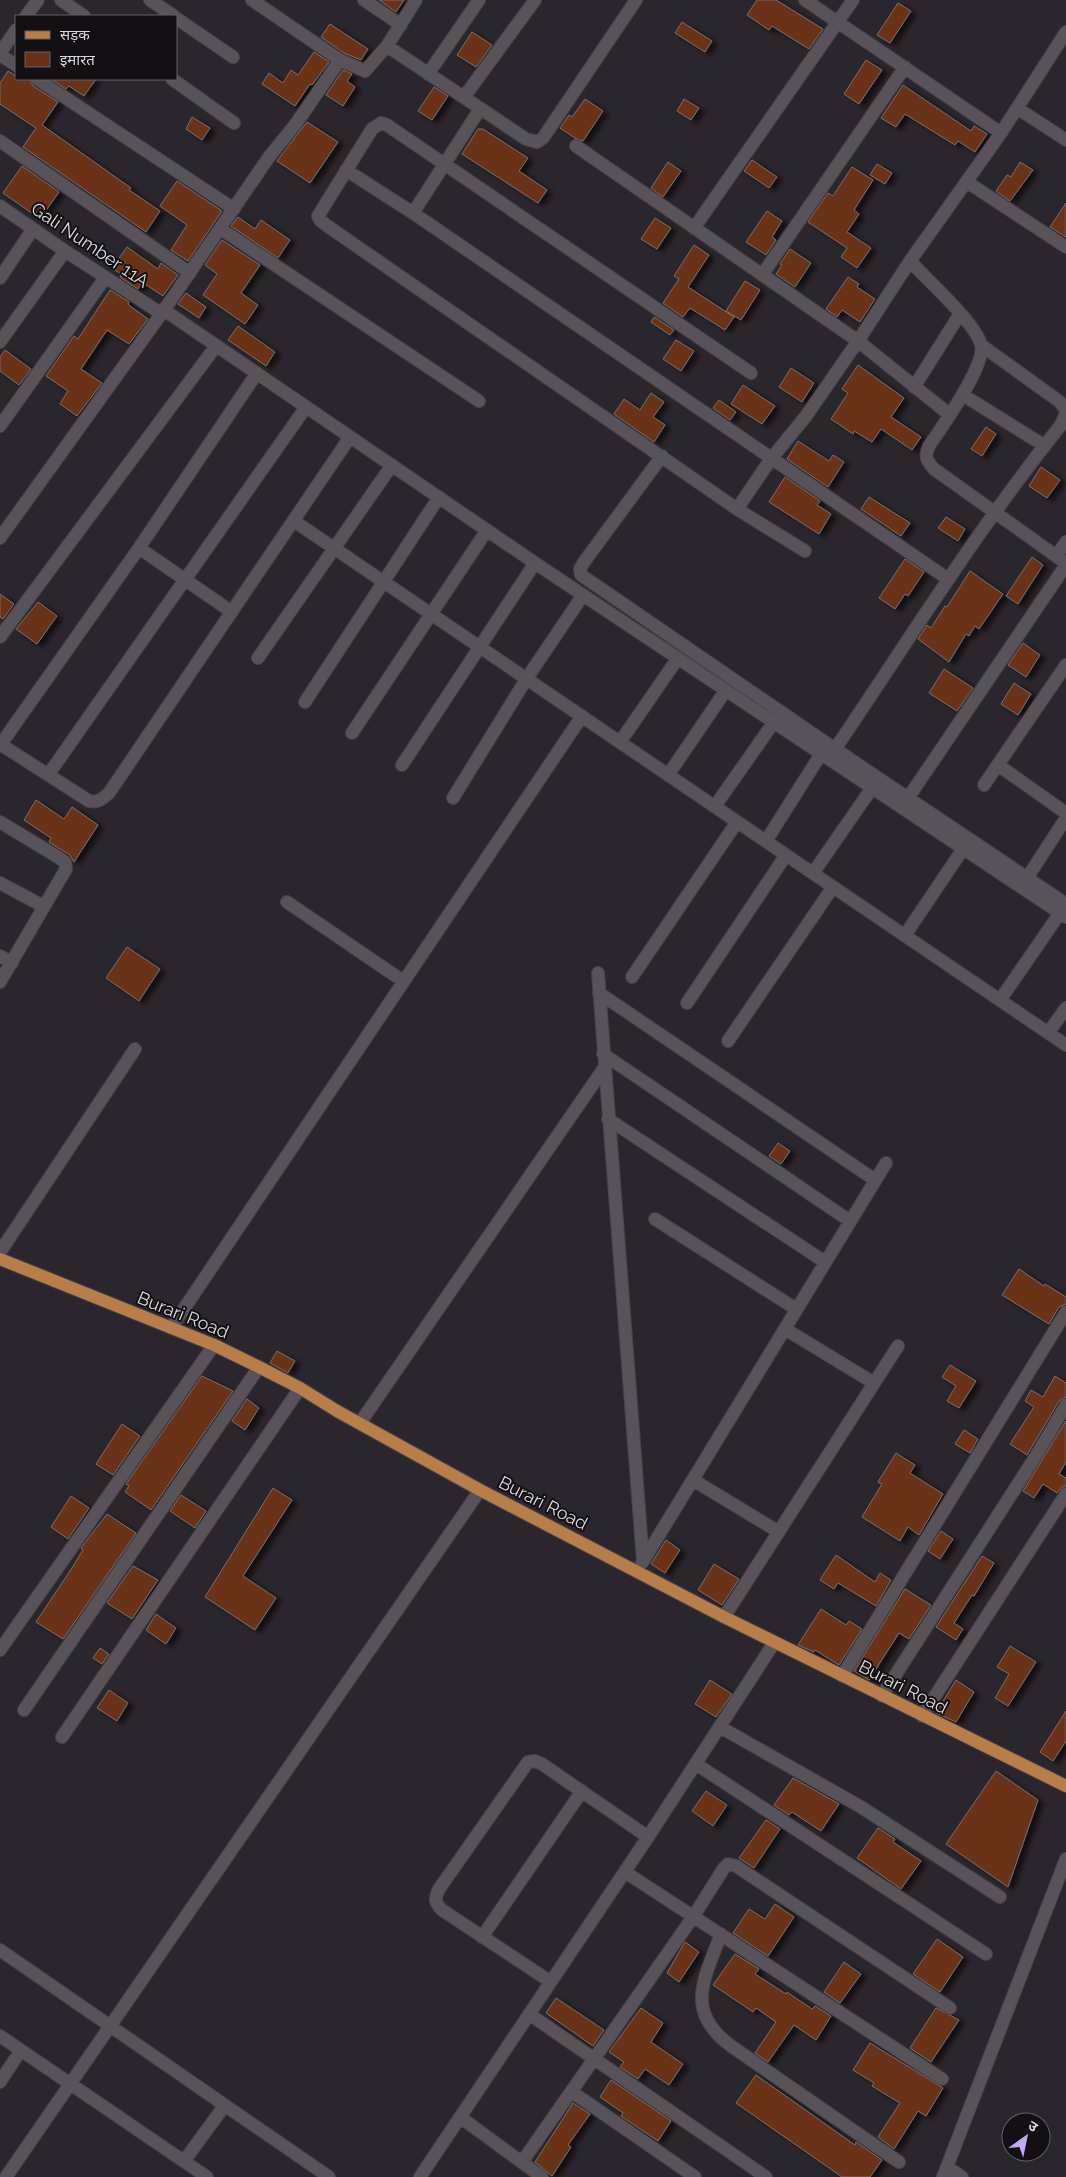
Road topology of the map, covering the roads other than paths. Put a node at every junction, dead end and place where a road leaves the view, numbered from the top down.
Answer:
1 (38, 0) edge
2 (61, 0) edge
3 (150, 0) edge
4 (252, 0) edge
5 (364, 0) edge
6 (416, 0) edge
7 (479, 0) edge
8 (535, 0) edge
9 (636, 0) edge
10 (806, 0) edge
11 (853, 0) edge
12 (27, 15) edge
13 (83, 15) edge
14 (172, 15) edge
15 (178, 19) edge
16 (839, 22) junction
17 (401, 25) junction
18 (15, 32) edge
19 (1066, 32) edge
20 (387, 46) junction
21 (0, 54) edge
22 (233, 57) dead end
23 (340, 60) junction
24 (15, 64) edge
25 (905, 67) junction
26 (428, 74) junction
27 (39, 80) edge
28 (173, 80) edge
29 (464, 97) junction
30 (1017, 108) junction
31 (480, 109) junction
32 (234, 123) dead end
33 (1001, 133) junction
34 (1066, 140) edge
35 (0, 141) edge
36 (576, 146) dead end
37 (445, 164) junction
38 (346, 170) junction
39 (967, 182) junction
40 (0, 206) edge
41 (234, 209) junction
42 (413, 213) junction
43 (694, 228) junction
44 (33, 229) junction
45 (221, 229) junction
46 (1066, 247) edge
47 (65, 251) junction
48 (910, 262) junction
49 (190, 273) junction
50 (762, 275) junction
51 (0, 278) edge
52 (105, 278) junction
53 (163, 312) junction
54 (960, 314) junction
55 (858, 341) junction
56 (0, 342) edge
57 (981, 345) junction
58 (216, 346) junction
59 (257, 373) junction
60 (751, 373) dead end
61 (914, 386) junction
62 (963, 395) junction
63 (479, 401) dead end
64 (306, 407) junction
65 (1066, 412) edge
66 (950, 415) junction
67 (0, 426) edge
68 (350, 436) junction
69 (1045, 446) junction
70 (662, 456) junction
71 (770, 459) junction
72 (392, 465) junction
73 (439, 497) junction
74 (737, 509) junction
75 (995, 513) junction
76 (294, 520) junction
77 (487, 530) junction
78 (0, 538) edge
79 (1066, 542) edge
80 (334, 547) junction
81 (138, 548) junction
82 (805, 551) dead end
83 (1063, 561) edge
84 (535, 563) junction
85 (186, 579) junction
86 (948, 579) junction
87 (383, 581) junction
88 (583, 595) junction
89 (232, 612) junction
90 (431, 613) junction
91 (0, 637) edge
92 (480, 647) junction
93 (258, 658) dead end
94 (678, 658) junction
95 (1066, 665) edge
96 (527, 678) junction
97 (726, 690) junction
98 (306, 702) dead end
99 (582, 716) junction
100 (774, 722) junction
101 (352, 732) dead end
102 (620, 742) junction
103 (0, 744) edge
104 (835, 750) junction
105 (821, 754) junction
106 (402, 765) dead end
107 (998, 765) junction
108 (668, 774) junction
109 (48, 775) junction
110 (984, 785) dead end
111 (872, 788) junction
112 (453, 798) dead end
113 (908, 798) junction
114 (715, 806) junction
115 (1066, 813) edge
116 (1066, 818) edge
117 (0, 822) edge
118 (737, 822) junction
119 (766, 841) junction
120 (963, 849) junction
121 (786, 855) junction
122 (813, 873) junction
123 (1027, 878) junction
124 (0, 883) edge
125 (833, 887) junction
126 (287, 902) dead end
127 (43, 906) junction
128 (1064, 912) edge
129 (905, 936) junction
130 (0, 956) edge
131 (12, 962) junction
132 (598, 973) dead end
133 (632, 977) dead end
134 (403, 981) junction
135 (0, 982) edge
136 (599, 993) junction
137 (1000, 1000) junction
138 (687, 1004) dead end
139 (1066, 1008) edge
140 (1048, 1033) junction
141 (728, 1041) dead end
142 (1066, 1045) edge
143 (135, 1049) dead end
144 (603, 1054) junction
145 (604, 1068) junction
146 (608, 1118) junction
147 (886, 1163) dead end
148 (876, 1180) junction
149 (655, 1219) dead end
150 (850, 1221) junction
151 (0, 1252) edge
152 (0, 1259) edge
153 (825, 1262) junction
154 (796, 1309) junction
155 (1066, 1312) edge
156 (171, 1328) junction
157 (785, 1329) junction
158 (214, 1345) junction
159 (898, 1346) dead end
160 (259, 1367) junction
161 (874, 1383) junction
162 (300, 1388) junction
163 (1066, 1405) edge
164 (360, 1423) junction
165 (693, 1480) junction
166 (480, 1490) junction
167 (1066, 1494) edge
168 (779, 1532) junction
169 (640, 1566) junction
170 (724, 1617) junction
171 (774, 1643) junction
172 (0, 1650) edge
173 (842, 1676) junction
174 (882, 1696) junction
175 (24, 1710) dead end
176 (922, 1716) junction
177 (720, 1728) junction
178 (62, 1737) dead end
179 (696, 1764) junction
180 (1065, 1786) edge
181 (582, 1791) junction
182 (648, 1837) junction
183 (1066, 1859) edge
184 (625, 1872) junction
185 (1000, 1897) dead end
186 (693, 1917) junction
187 (721, 1934) junction
188 (482, 1937) junction
189 (0, 1950) edge
190 (986, 1954) dead end
191 (551, 1982) junction
192 (950, 2008) dead end
193 (529, 2014) junction
194 (111, 2026) junction
195 (0, 2036) edge
196 (21, 2050) junction
197 (596, 2060) junction
198 (942, 2079) dead end
199 (0, 2082) edge
200 (70, 2083) junction
201 (572, 2092) junction
202 (225, 2105) junction
203 (460, 2117) junction
204 (184, 2161) junction
205 (522, 2162) junction
206 (900, 2162) dead end
207 (945, 2172) edge
208 (6, 2177) edge
209 (207, 2177) edge
210 (329, 2177) edge
211 (420, 2177) edge
212 (542, 2177) edge
213 (695, 2177) edge
214 (766, 2177) edge
215 (962, 2177) edge

1 - 12 street
2 - 13 street
3 - 14 street
4 - 23 street
5 - 17 street
6 - 17 street
7 - 26 street
8 - 29 street
9 - 31 street
10 - 16 street
11 - 16 street
15 - 22 street
16 - 25 street
16 - 43 street
17 - 20 street
18 - 21 street
19 - 30 street
20 - 23 street
20 - 26 street
21 - 24 street
23 - 41 street
25 - 33 street
25 - 50 street
26 - 29 street
27 - 41 street
28 - 32 street
29 - 31 street
30 - 33 street
30 - 34 street
31 - 37 street
33 - 39 street
35 - 49 street
36 - 43 street
37 - 38 street
37 - 42 street
37 - 60 street
38 - 42 street
38 - 70 street
39 - 46 street
39 - 48 street
40 - 44 street, Gali Number 11A
41 - 45 street
42 - 71 street
43 - 50 street
44 - 47 street, Gali Number 11A
44 - 51 street
45 - 49 street
45 - 63 street
47 - 52 street, Gali Number 11A
47 - 56 street
48 - 54 street
48 - 55 street
49 - 53 street
50 - 55 street
52 - 53 street, Gali Number 11A
52 - 67 street
53 - 58 street, Gali Number 11A
53 - 78 street
54 - 57 street
54 - 61 street
55 - 61 street
55 - 71 street
57 - 62 street
57 - 65 street
58 - 59 street, Gali Number 11A
58 - 91 street
59 - 64 street, Gali Number 11A
59 - 81 street
61 - 66 street
62 - 66 street
62 - 69 street
64 - 68 street, Gali Number 11A
64 - 85 street
65 - 69 street
66 - 75 street
68 - 72 street, Gali Number 11A
68 - 76 street
69 - 75 street
70 - 74 street
70 - 104 street
71 - 74 street
71 - 86 street
72 - 73 street, Gali Number 11A
72 - 80 street
73 - 77 street, Gali Number 11A
73 - 87 street
74 - 82 street
75 - 83 street
75 - 86 street
76 - 80 street
76 - 89 street
77 - 84 street, Gali Number 11A
77 - 90 street
79 - 83 street
80 - 87 street
80 - 93 street
81 - 85 street
81 - 103 street
83 - 113 street
84 - 88 street, Gali Number 11A
84 - 92 street
85 - 89 street
85 - 109 street
86 - 104 street
87 - 90 street
87 - 98 street
88 - 94 street, Gali Number 11A
88 - 96 street
89 - 109 street
90 - 92 street
90 - 101 street
92 - 96 street
92 - 106 street
94 - 97 street, Gali Number 11A
94 - 102 street
95 - 107 street
96 - 99 street
96 - 112 street
97 - 100 street, Gali Number 11A
97 - 108 street
99 - 102 street
99 - 134 street
100 - 105 street, Gali Number 11A
100 - 114 street
102 - 108 street
103 - 109 street
104 - 113 street
105 - 111 street, Gali Number 11A
105 - 119 street
107 - 110 street
107 - 115 street
108 - 114 street
111 - 120 street, Gali Number 11A
111 - 122 street
113 - 123 street
114 - 118 street
116 - 123 street
117 - 127 street
118 - 119 street
118 - 133 street
119 - 121 street
120 - 128 street, Gali Number 11A
120 - 129 street
121 - 122 street
121 - 138 street
122 - 125 street
123 - 128 street
124 - 127 street
125 - 129 street
125 - 141 street
126 - 134 street
127 - 131 street
128 - 137 street
129 - 137 street
130 - 131 street
131 - 135 street
132 - 136 street
134 - 156 street
136 - 144 street
136 - 148 street
137 - 140 street
139 - 140 street
140 - 142 street
143 - 151 street
144 - 145 street
144 - 150 street
145 - 146 street
145 - 164 street
146 - 153 street
146 - 169 street
147 - 148 street
148 - 150 street
149 - 154 street
150 - 153 street
152 - 156 main road, Burari Road
153 - 154 street
154 - 157 street
155 - 173 street
156 - 158 main road, Burari Road
157 - 161 street
157 - 165 street
158 - 160 main road, Burari Road
158 - 172 street
159 - 161 street
160 - 162 main road, Burari Road
160 - 175 street
161 - 168 street
162 - 164 main road, Burari Road
162 - 178 street
163 - 174 street
164 - 166 main road, Burari Road
165 - 168 street
165 - 169 street
166 - 169 main road, Burari Road
166 - 194 street
167 - 176 street
168 - 170 street
169 - 170 main road, Burari Road
170 - 171 main road, Burari Road
171 - 173 main road, Burari Road
171 - 177 street
173 - 174 main road, Burari Road
174 - 176 main road, Burari Road
176 - 180 main road, Burari Road
177 - 179 street
177 - 185 street
179 - 182 street
179 - 190 street
181 - 182 street
181 - 188 street
181 - 188 street
182 - 184 street
183 - 207 street
184 - 186 street
184 - 191 street
186 - 187 street
186 - 192 street
186 - 197 street
187 - 198 street
187 - 206 street
188 - 191 street
189 - 194 street
191 - 193 street
193 - 197 street
193 - 203 street
194 - 200 street
194 - 202 street
195 - 196 street
196 - 199 street
196 - 200 street
197 - 201 street
197 - 214 street
200 - 204 street
200 - 208 street
201 - 205 street
201 - 213 street
202 - 204 street
202 - 210 street
203 - 205 street
203 - 211 street
204 - 209 street
205 - 212 street
207 - 215 street

